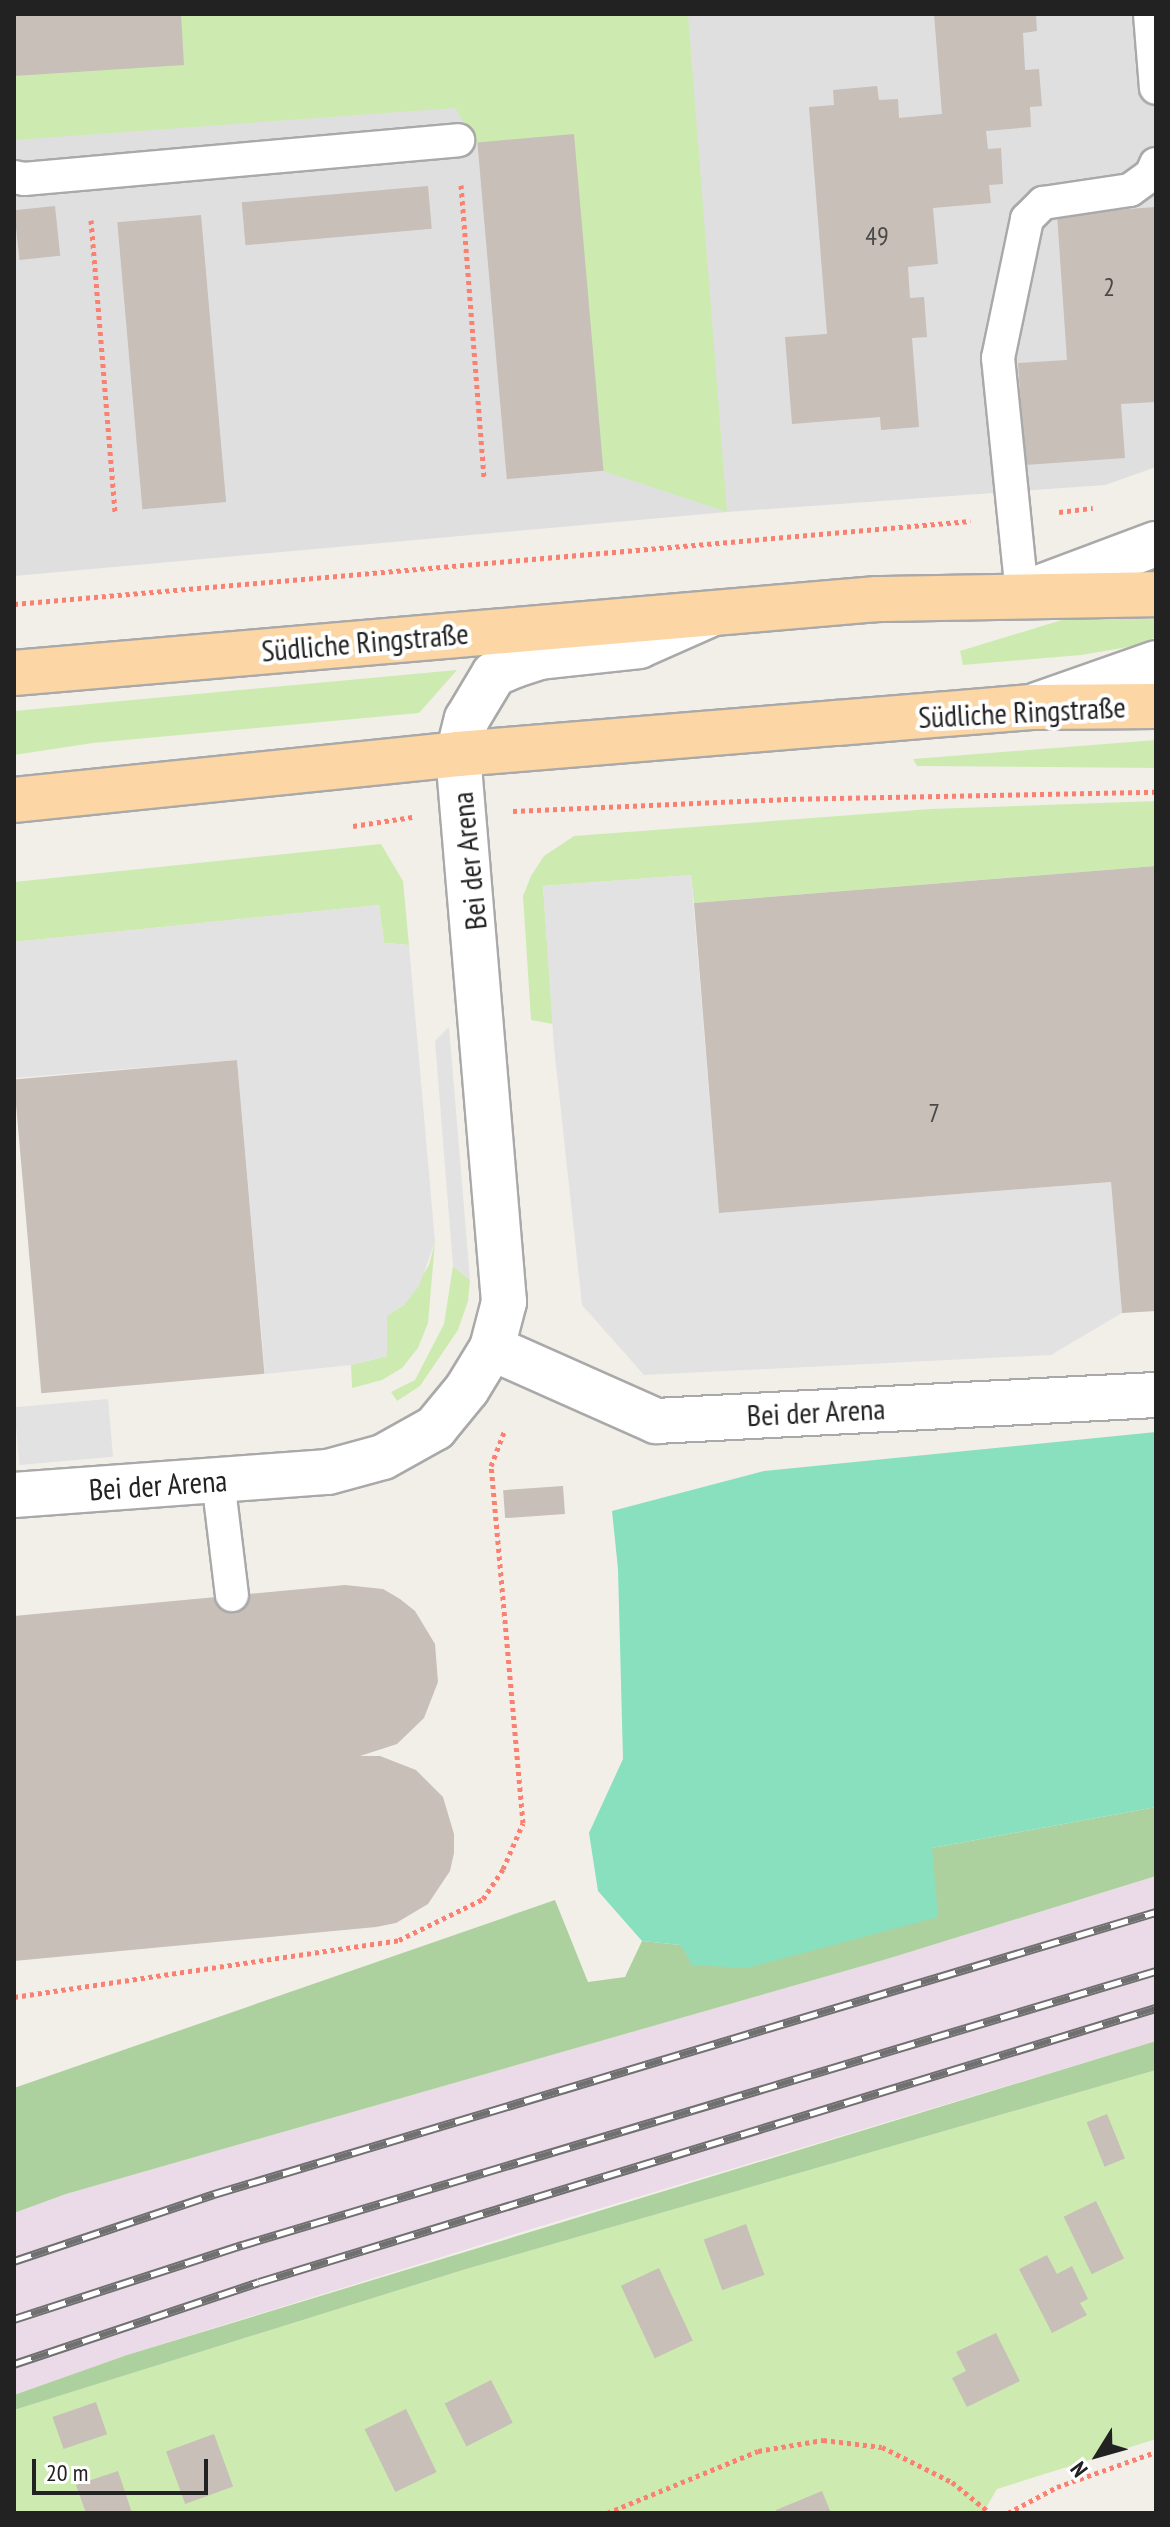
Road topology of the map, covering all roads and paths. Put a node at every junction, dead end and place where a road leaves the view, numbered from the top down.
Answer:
1 (1150, 14) edge
2 (1156, 88) edge
3 (458, 140) joint
4 (1156, 164) edge
5 (87, 173) junction
6 (14, 177) edge
7 (484, 479) dead end
8 (1104, 506) dead end
9 (115, 514) dead end
10 (1013, 517) junction
11 (1156, 544) edge
12 (1022, 594) junction
13 (1156, 594) edge
14 (14, 604) edge
15 (717, 611) junction
16 (1156, 663) edge
17 (14, 673) edge
18 (1156, 706) edge
19 (1031, 707) junction
20 (458, 754) junction
21 (1156, 792) edge
22 (14, 800) edge
23 (622, 804) dead end
24 (492, 1348) junction
25 (531, 1366) junction
26 (1156, 1395) edge
27 (218, 1480) junction
28 (14, 1495) edge
29 (232, 1595) dead end
30 (14, 1997) edge
31 (1156, 2452) edge
32 (607, 2513) edge
33 (990, 2513) edge
34 (1008, 2513) edge

1 - 2 lane
3 - 5 lane
3 - 7 path
4 - 10 lane
5 - 6 lane
5 - 9 path
8 - 10 path
10 - 12 lane
10 - 14 path
11 - 12 street
12 - 13 main road, Südliche Ringstraße
12 - 15 main road, Südliche Ringstraße
15 - 17 main road, Südliche Ringstraße
15 - 20 street, Südliche Ringstraße
16 - 19 street
18 - 19 main road, Südliche Ringstraße
19 - 20 main road, Südliche Ringstraße
20 - 22 main road, Südliche Ringstraße
20 - 24 street, Bei der Arena
21 - 23 path
24 - 25 street, Bei der Arena
24 - 27 street, Bei der Arena
25 - 26 street, Bei der Arena
25 - 30 path
27 - 28 street, Bei der Arena
27 - 29 lane
31 - 34 path
32 - 33 path

